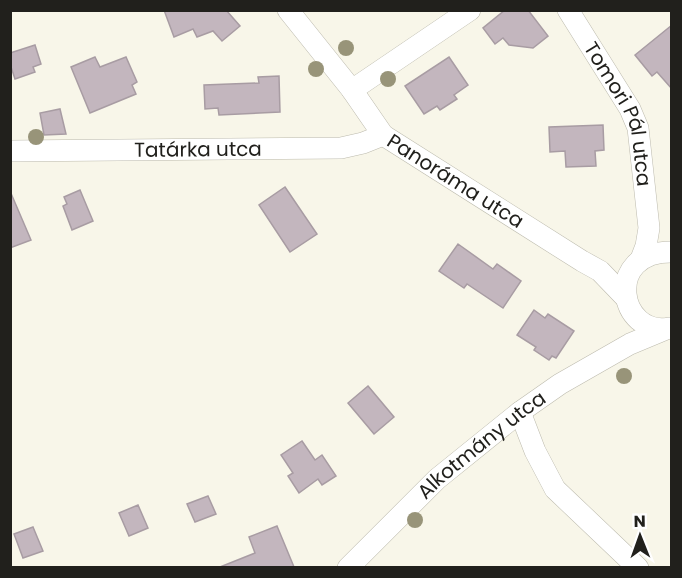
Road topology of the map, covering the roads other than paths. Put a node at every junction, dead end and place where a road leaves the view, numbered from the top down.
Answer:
1 (288, 10) edge
2 (470, 10) edge
3 (568, 10) edge
4 (352, 90) junction
5 (383, 135) junction
6 (10, 151) edge
7 (649, 228) junction
8 (672, 252) edge
9 (636, 264) junction
10 (600, 271) junction
11 (629, 305) junction
12 (669, 328) edge
13 (630, 344) junction
14 (520, 412) junction
15 (348, 567) edge
16 (638, 567) edge

1 - 4 street, Panoráma utca
2 - 4 street
3 - 7 street, Tomori Pál utca
4 - 5 street, Panoráma utca
5 - 6 street, Tatárka utca
5 - 10 street, Panoráma utca
7 - 8 street
7 - 9 street, Tomori Pál utca
8 - 9 street
9 - 10 street
9 - 11 street, Tomori Pál utca
10 - 11 street, Panoráma utca
11 - 12 street, Panoráma utca
11 - 13 street
12 - 13 street, Alkotmány utca
13 - 14 street, Alkotmány utca
14 - 15 street, Alkotmány utca
14 - 16 street

